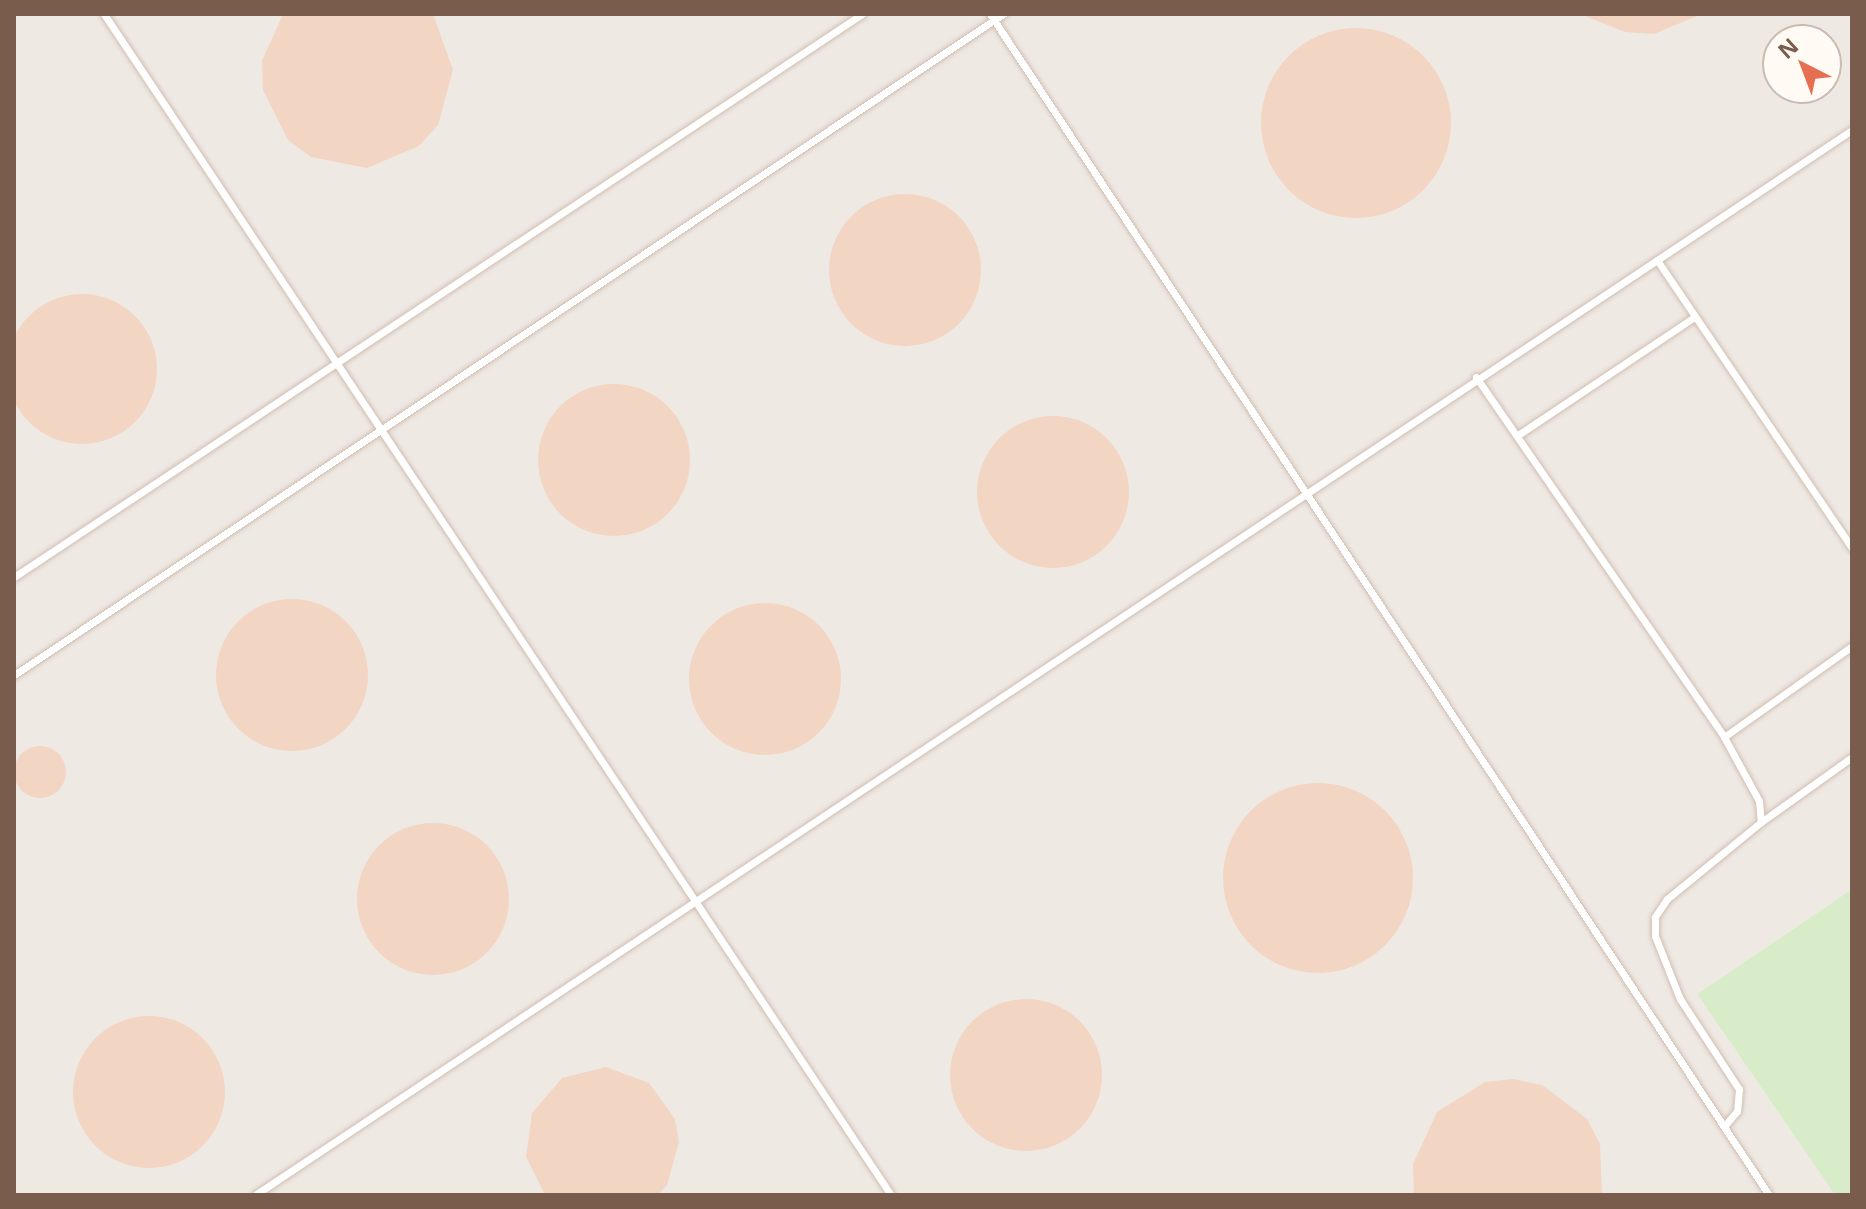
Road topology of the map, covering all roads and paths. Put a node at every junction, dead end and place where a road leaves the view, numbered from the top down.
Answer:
1 (104, 14) edge
2 (862, 14) edge
3 (1003, 14) edge
4 (992, 17) edge
5 (1852, 130) edge
6 (1657, 260) junction
7 (1694, 317) junction
8 (338, 364) junction
9 (1476, 377) junction
10 (381, 427) junction
11 (1518, 435) junction
12 (1303, 492) junction
13 (1852, 548) edge
14 (14, 577) edge
15 (1852, 646) edge
16 (14, 675) edge
17 (1724, 737) junction
18 (1852, 757) edge
19 (1761, 822) junction
20 (697, 905) junction
21 (1726, 1124) junction
22 (255, 1195) edge
23 (891, 1195) edge
24 (1769, 1195) edge

1 - 8 lane
2 - 8 lane
3 - 4 lane
4 - 10 lane
4 - 12 lane
5 - 6 lane
6 - 7 lane
6 - 9 lane
7 - 11 lane
7 - 13 lane
8 - 10 lane
8 - 14 lane
9 - 11 lane
9 - 12 lane
10 - 16 lane
10 - 20 lane
11 - 17 lane
12 - 20 lane
12 - 21 lane
15 - 17 lane
17 - 19 lane
18 - 19 lane
19 - 21 lane
20 - 22 lane
20 - 23 lane
21 - 24 lane

